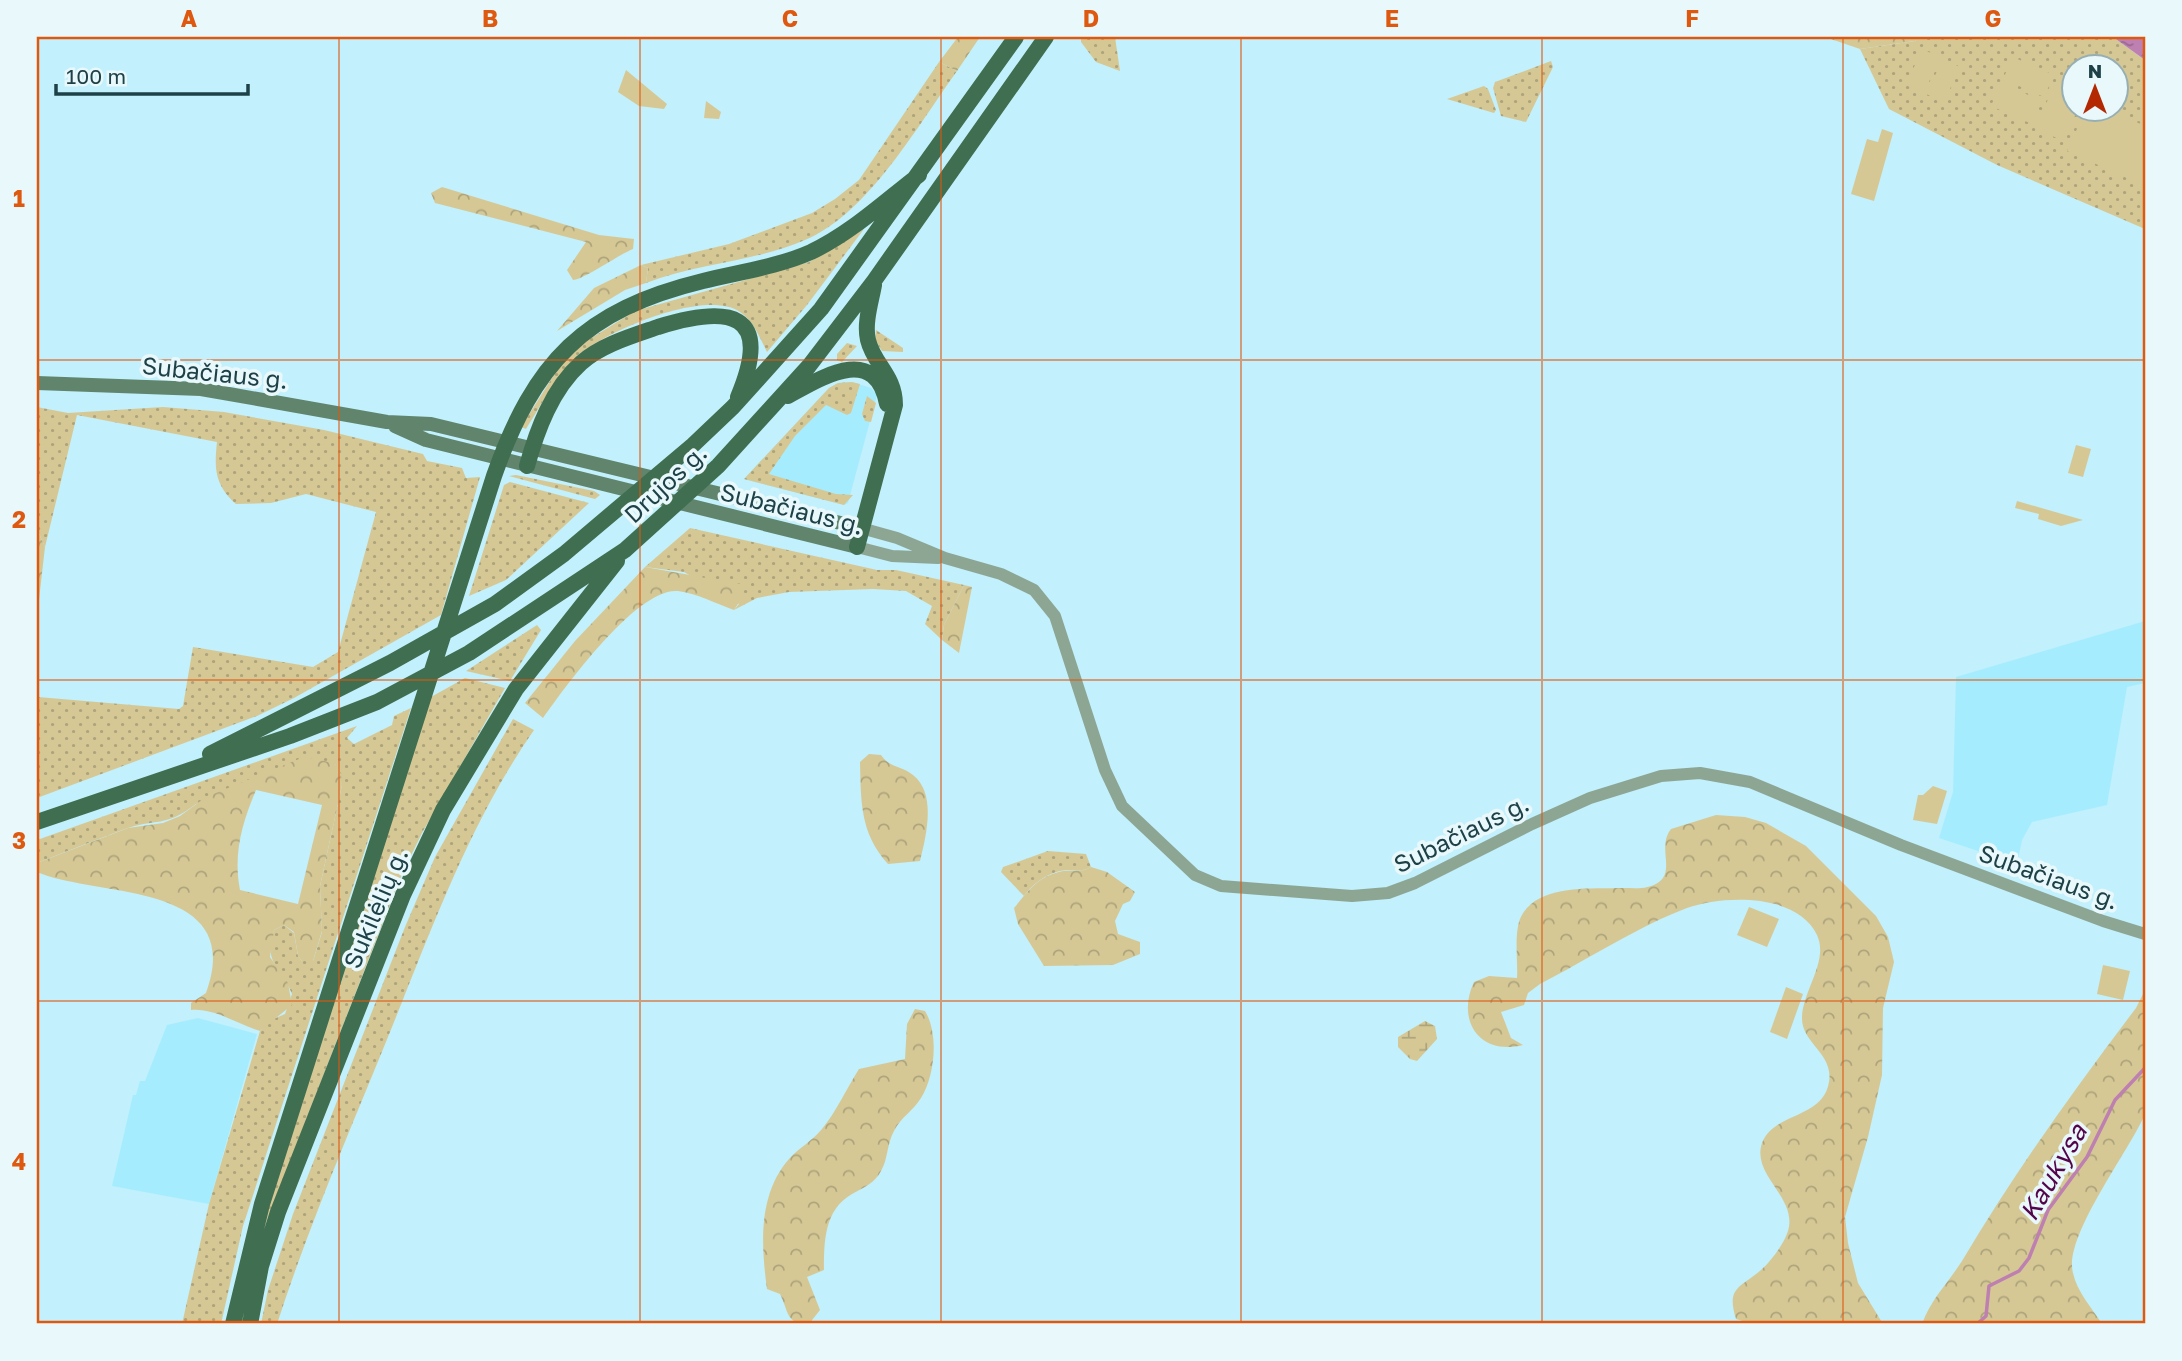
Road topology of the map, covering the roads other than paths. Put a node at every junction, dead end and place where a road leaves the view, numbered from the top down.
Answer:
1 (1046, 37) edge
2 (1013, 41) edge
3 (1030, 60) junction
4 (919, 175) junction
5 (874, 281) junction
6 (37, 383) edge
7 (779, 400) junction
8 (733, 407) junction
9 (387, 422) junction
10 (886, 431) junction
11 (506, 441) junction
12 (532, 448) junction
13 (500, 459) junction
14 (527, 466) junction
15 (861, 528) junction
16 (630, 546) junction
17 (857, 547) junction
18 (945, 558) junction
19 (163, 777) junction
20 (37, 822) edge
21 (2145, 934) edge
22 (233, 1324) edge
23 (250, 1324) edge

1 - 3 main road, Drujos g.
2 - 3 main road
2 - 4 main road, Drujos g.
3 - 5 main road, Drujos g.
4 - 8 main road, Drujos g.
4 - 11 main road
5 - 7 main road, Drujos g.
5 - 10 main road
6 - 9 main road, Subačiaus g.
7 - 10 main road
7 - 16 main road, Drujos g.
8 - 12 main road
8 - 19 main road, Drujos g.
9 - 11 main road, Subačiaus g.
9 - 13 main road, Subačiaus g.
10 - 15 main road
11 - 12 main road, Subačiaus g.
11 - 13 main road
12 - 14 main road
12 - 15 main road, Subačiaus g.
13 - 14 main road, Subačiaus g.
13 - 22 main road
14 - 17 main road, Subačiaus g.
15 - 17 main road
15 - 18 street, Subačiaus g.
16 - 19 main road, Drujos g.
16 - 23 main road, Sukilėlių g.
17 - 18 street, Subačiaus g.
18 - 21 street, Subačiaus g.
19 - 20 main road, Drujos g.

